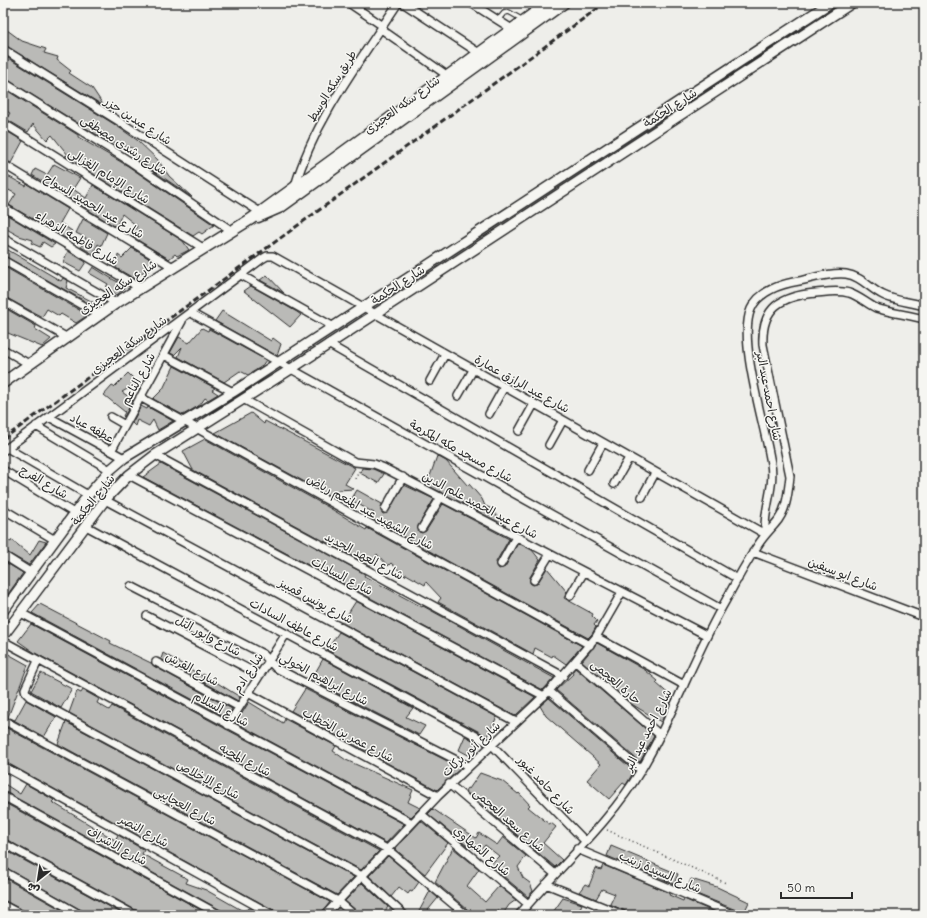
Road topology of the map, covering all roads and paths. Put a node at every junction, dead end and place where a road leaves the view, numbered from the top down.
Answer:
1 (349, 3) edge
2 (399, 3) edge
3 (471, 3) edge
4 (564, 3) edge
5 (830, 3) edge
6 (852, 3) edge
7 (541, 4) edge
8 (498, 20) junction
9 (524, 20) junction
10 (382, 27) junction
11 (512, 29) junction
12 (3, 49) edge
13 (479, 53) junction
14 (448, 76) junction
15 (3, 82) edge
16 (3, 123) edge
17 (3, 164) edge
18 (296, 186) junction
19 (3, 208) edge
20 (260, 212) junction
21 (251, 219) junction
22 (232, 231) junction
23 (3, 238) edge
24 (203, 248) junction
25 (267, 256) joint
26 (3, 260) edge
27 (173, 267) junction
28 (241, 275) junction
29 (140, 288) junction
30 (3, 301) edge
31 (116, 303) junction
32 (924, 306) edge
33 (365, 307) junction
34 (191, 313) junction
35 (376, 313) junction
36 (99, 315) junction
37 (184, 318) junction
38 (924, 319) edge
39 (334, 327) junction
40 (66, 337) junction
41 (328, 344) junction
42 (3, 349) edge
43 (445, 354) junction
44 (164, 355) junction
45 (280, 362) junction
46 (29, 364) junction
47 (290, 369) junction
48 (474, 370) junction
49 (5, 379) edge
50 (430, 381) dead end
51 (504, 387) junction
52 (233, 392) junction
53 (458, 396) dead end
54 (140, 397) junction
55 (243, 399) junction
56 (534, 404) junction
57 (489, 414) dead end
58 (49, 417) junction
59 (112, 417) dead end
60 (563, 420) junction
61 (184, 422) junction
62 (125, 425) junction
63 (36, 426) junction
64 (196, 428) junction
65 (519, 431) dead end
66 (603, 443) junction
67 (549, 445) dead end
68 (5, 449) edge
69 (110, 451) junction
70 (155, 455) junction
71 (124, 458) junction
72 (629, 458) junction
73 (3, 470) edge
74 (110, 470) junction
75 (588, 470) dead end
76 (655, 472) junction
77 (129, 475) junction
78 (403, 477) junction
79 (614, 484) dead end
80 (88, 495) junction
81 (441, 497) junction
82 (642, 497) dead end
83 (105, 500) junction
84 (3, 509) edge
85 (385, 509) dead end
86 (74, 513) junction
87 (86, 526) junction
88 (422, 528) dead end
89 (765, 534) junction
90 (516, 536) junction
91 (55, 540) junction
92 (753, 552) junction
93 (550, 554) junction
94 (3, 555) edge
95 (501, 564) dead end
96 (30, 572) junction
97 (584, 572) junction
98 (738, 579) junction
99 (534, 580) dead end
100 (131, 586) dead end
101 (622, 592) junction
102 (570, 596) dead end
103 (4, 608) edge
104 (721, 609) junction
105 (21, 613) junction
106 (147, 616) dead end
107 (924, 617) edge
108 (286, 634) junction
109 (706, 635) junction
110 (3, 636) edge
111 (596, 637) junction
112 (3, 642) edge
113 (590, 645) junction
114 (38, 661) junction
115 (269, 661) junction
116 (156, 662) dead end
117 (576, 662) junction
118 (260, 675) junction
119 (563, 676) junction
120 (684, 685) junction
121 (248, 693) junction
122 (546, 694) junction
123 (239, 707) junction
124 (3, 720) edge
125 (516, 722) junction
126 (228, 725) junction
127 (660, 735) junction
128 (491, 744) junction
129 (3, 766) edge
130 (468, 766) junction
131 (641, 770) junction
132 (449, 784) junction
133 (3, 796) edge
134 (438, 796) junction
135 (421, 814) junction
136 (412, 823) junction
137 (598, 826) junction
138 (585, 841) junction
139 (3, 844) edge
140 (387, 849) junction
141 (577, 849) junction
142 (3, 872) edge
143 (555, 874) junction
144 (362, 876) junction
145 (726, 883) dead end
146 (546, 884) junction
147 (338, 901) junction
148 (528, 904) junction
149 (3, 905) edge
150 (522, 914) edge
151 (22, 915) edge
152 (81, 915) edge
153 (135, 915) edge
154 (220, 915) edge
155 (274, 915) edge
156 (325, 915) edge
157 (354, 915) edge
158 (404, 915) edge
159 (466, 915) edge
160 (623, 915) edge
161 (734, 915) edge

1 - 10 street
2 - 10 street, طريق سكه الوسط
2 - 13 street
3 - 8 street
4 - 21 main road, شارع سكه العجيزى
5 - 33 street, شارع الحكمة
6 - 35 street, شارع الحكمة
7 - 9 main road, شارع سكه العجيزى
8 - 9 lane
8 - 11 street
9 - 11 main road, شارع سكه العجيزى
10 - 14 street
10 - 18 street, طريق سكه الوسط
11 - 13 main road, شارع سكه العجيزى
12 - 20 street, شارع عبدين جزر
13 - 14 main road, شارع سكه العجيزى
14 - 18 main road, شارع سكه العجيزى
15 - 22 street, شارع رشدى مصطفى
16 - 24 street, شارع الإمام الغزالى
17 - 27 street, شارع عبد الحميد السواح
18 - 20 main road, شارع سكه العجيزى
19 - 29 street, شارع فاطمه الزهراء
20 - 21 main road, شارع سكه العجيزى
21 - 22 main road, شارع سكه العجيزى
22 - 24 main road, شارع سكه العجيزى
23 - 31 street
24 - 27 main road, شارع سكه العجيزى
25 - 28 street, شارع سكة العجيزى
25 - 33 street, شارع عبد الرازق عمارة
26 - 36 street
27 - 29 main road, شارع سكه العجيزى
28 - 34 street, شارع سكة العجيزى
28 - 39 street
29 - 31 main road, شارع سكه العجيزى
30 - 40 street
31 - 36 main road, شارع سكه العجيزى
32 - 89 street, شارع احمد عبد البر
33 - 35 street, شارع عبد الرازق عمارة
33 - 39 street, شارع الحكمة
34 - 37 street, شارع سكة العجيزى
34 - 45 street, شارع مسجد مكه المكرمة
35 - 41 street, شارع الحكمة
35 - 43 street, شارع عبد الرازق عمارة
36 - 40 main road, شارع سكه العجيزى
37 - 44 street, شارع الناعم
37 - 58 street, شارع سكة العجيزى
38 - 89 street, شارع احمد عبد البر
39 - 45 street, شارع الحكمة
40 - 46 main road, شارع سكه العجيزى
41 - 47 street, شارع الحكمة
41 - 98 street
42 - 46 street
43 - 48 street, شارع عبد الرازق عمارة
43 - 50 street
44 - 52 street
44 - 54 street, شارع الناعم
45 - 47 street, شارع مسجد مكه المكرمة
45 - 52 street, شارع الحكمة
46 - 49 main road, شارع سكه العجيزى
47 - 55 street, شارع الحكمة
47 - 104 street, شارع مسجد مكه المكرمة
48 - 51 street, شارع عبد الرازق عمارة
48 - 53 street
51 - 56 street, شارع عبد الرازق عمارة
51 - 57 street
52 - 61 street, شارع الحكمة
54 - 61 street, شارع الشهيد عبد المنعم رياض
54 - 62 street, شارع الناعم
55 - 64 street, شارع الحكمة
55 - 78 street, شارع عبد الحميد علم الدين
56 - 60 street, شارع عبد الرازق عمارة
56 - 65 street
58 - 63 street, شارع سكة العجيزى
58 - 69 street, عطفه عياد
59 - 62 street
60 - 66 street, شارع عبد الرازق عمارة
60 - 67 street
61 - 64 street, شارع الشهيد عبد المنعم رياض
61 - 71 street, شارع الحكمة
62 - 69 street, شارع الناعم
63 - 68 street, شارع سكة العجيزى
63 - 74 street
64 - 70 street, شارع الحكمة
64 - 113 street, شارع الشهيد عبد المنعم رياض
66 - 72 street, شارع عبد الرازق عمارة
66 - 75 street
68 - 80 street
69 - 71 street, عطفه عياد
70 - 77 street, شارع الحكمة
70 - 119 street, شارع العهد الجديد
71 - 74 street, شارع الحكمة
72 - 76 street, شارع عبد الرازق عمارة
72 - 79 street
73 - 86 street, شارع الفرج
74 - 80 street, شارع الحكمة
76 - 82 street
76 - 89 street, شارع عبد الرازق عمارة
77 - 83 street, شارع الحكمة
77 - 122 street, شارع السادات
78 - 81 street, شارع عبد الحميد علم الدين
78 - 85 street
80 - 86 street, شارع الحكمة
81 - 88 street
81 - 90 street, شارع عبد الحميد علم الدين
83 - 87 street, شارع الحكمة
83 - 125 street, شارع يونس قمبيز
84 - 91 street
86 - 91 street, شارع الحكمة
87 - 105 street, شارع الحكمة
87 - 108 street, شارع عاطف السادات
89 - 92 street, شارع احمد عبد البر
90 - 93 street, شارع عبد الحميد علم الدين
90 - 95 street
91 - 96 street, شارع الحكمة
92 - 98 street, شارع احمد عبد البر
92 - 107 street, شارع ابو سيفين
93 - 97 street, شارع عبد الحميد علم الدين
93 - 99 street
94 - 96 street
96 - 103 street, شارع الحكمة
97 - 101 street, شارع عبد الحميد علم الدين
97 - 102 street
98 - 104 street, شارع احمد عبد البر
100 - 115 street, شارع ابراهيم الخولي
101 - 109 street, شارع عبد الحميد علم الدين
101 - 111 street, شارع أنور بركات
104 - 109 street, شارع احمد عبد البر
105 - 110 street, شارع الحكمة
105 - 126 street, شارع السلام
106 - 118 street, شارع وابور التل
108 - 115 street, شارع ادم
108 - 128 street, شارع عاطف السادات
109 - 120 street, شارع احمد عبد البر
111 - 113 street, شارع أنور بركات
111 - 120 street
112 - 114 street, شارع المحبه
113 - 117 street, شارع أنور بركات
114 - 140 street, شارع المحبه
114 - 144 street, شارع الإخلاص
115 - 118 street, شارع ادم
115 - 130 street, شارع ابراهيم الخولي
116 - 123 street, شارع القرش
117 - 119 street, شارع أنور بركات
117 - 127 street, حارة العجمى
118 - 121 street, شارع ادم
119 - 122 street, شارع أنور بركات
120 - 127 street, شارع احمد عبد البر
121 - 123 street, شارع ادم
121 - 134 street, شارع عمر بن الخطاب
122 - 125 street, شارع أنور بركات
122 - 131 street, شارع السادات
123 - 126 street, شارع ادم
124 - 147 street, شارع العجايبى
125 - 128 street, شارع أنور بركات
126 - 136 street, شارع السلام
127 - 131 street, شارع احمد عبد البر
128 - 130 street, شارع أنور بركات
128 - 138 street, شارع حامد غبور
129 - 155 street, شارع النصر
130 - 132 street, شارع أنور بركات
131 - 137 street, شارع احمد عبد البر
132 - 134 street, شارع أنور بركات
132 - 143 street, شارع سعد العجمى
133 - 154 street, شارع الاشراف
134 - 135 street, شارع أنور بركات
135 - 136 street, شارع أنور بركات
135 - 148 street, شارع الشهاوي
136 - 140 street, شارع أنور بركات
137 - 138 street, شارع احمد عبد البر
137 - 145 path
138 - 141 street, شارع احمد عبد البر
139 - 153 street
140 - 144 street, شارع أنور بركات
140 - 159 street, شارع المحبه
141 - 143 street, شارع احمد عبد البر
141 - 161 street, شارع السيدة زينب
142 - 152 street
143 - 146 street, شارع احمد عبد البر
144 - 147 street, شارع أنور بركات
144 - 158 street, شارع الإخلاص
146 - 148 street, شارع احمد عبد البر
146 - 160 street
147 - 156 street, شارع أنور بركات
147 - 157 street, شارع العجايبى
148 - 150 street, شارع احمد عبد البر
149 - 151 street

